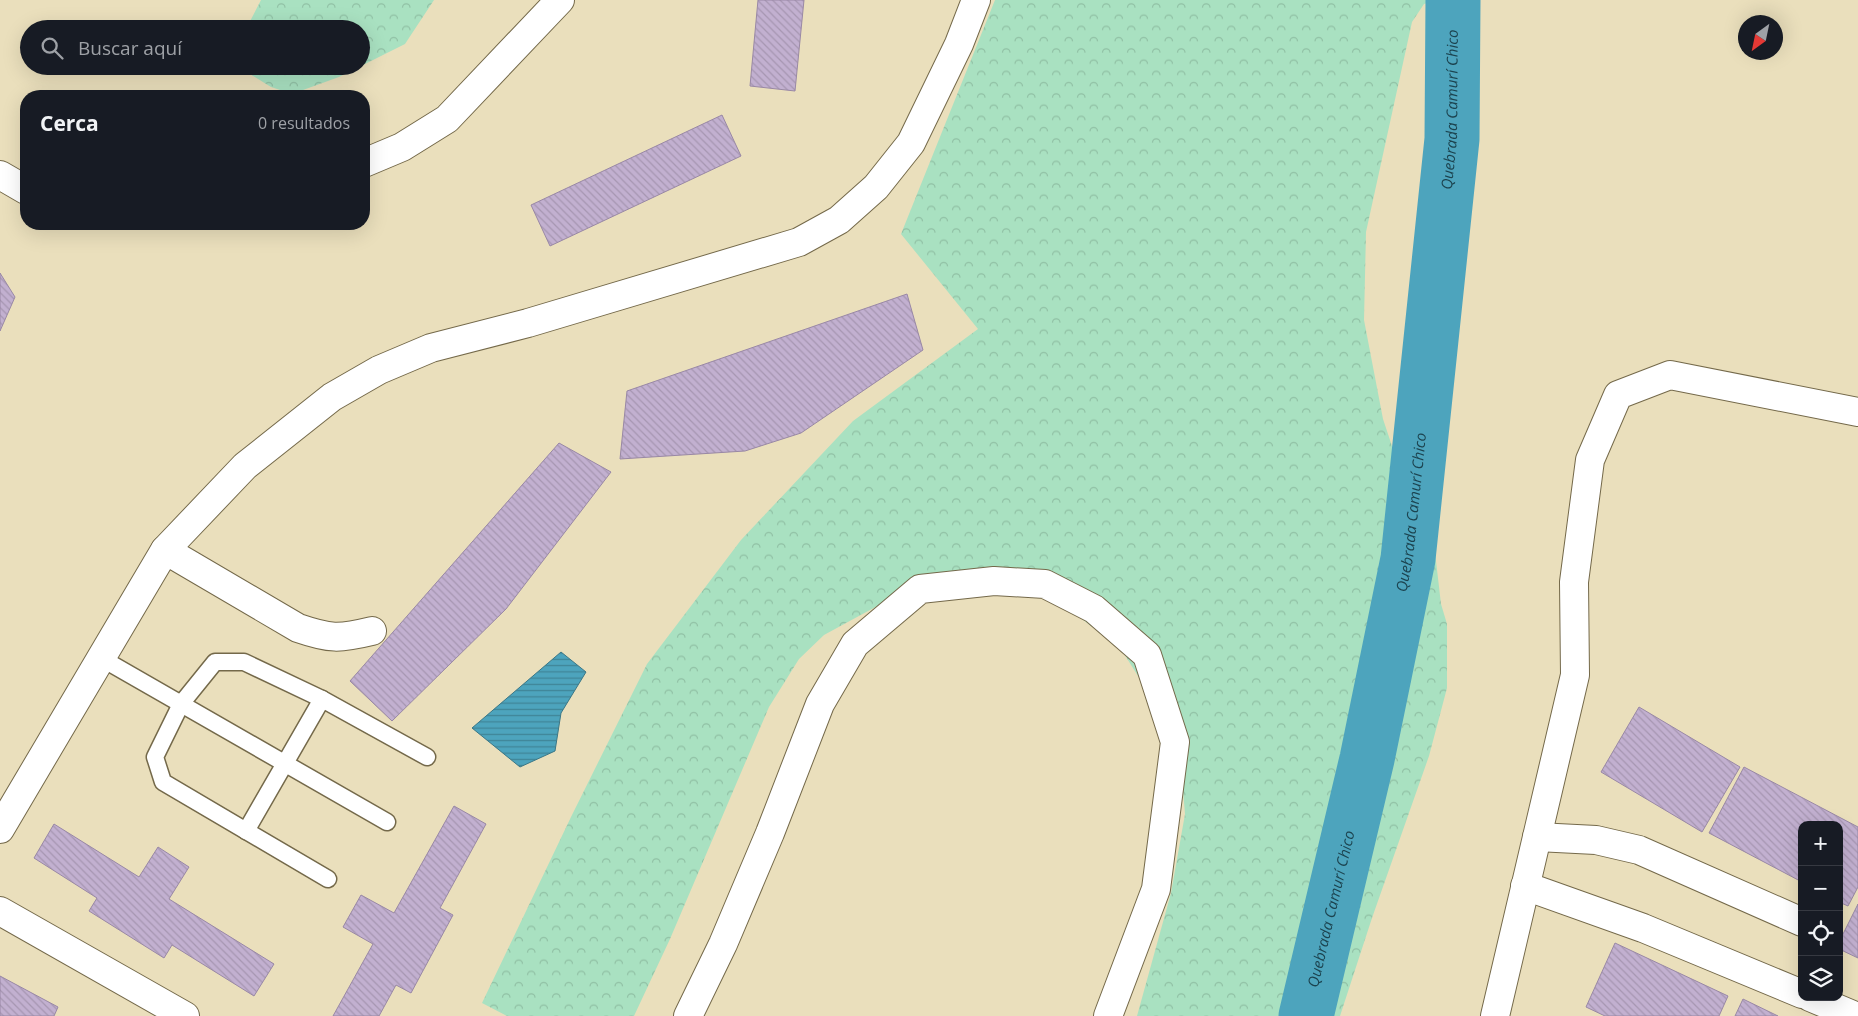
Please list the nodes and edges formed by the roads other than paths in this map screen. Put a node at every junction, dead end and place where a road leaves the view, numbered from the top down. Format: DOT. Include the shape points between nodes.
graph roads {
  1 [pos="560,0"];
  2 [pos="976,0"];
  3 [pos="370,160"];
  4 [pos="0,175"];
  5 [pos="20,187"];
  6 [pos="1858,412"];
  7 [pos="164,550"];
  8 [pos="372,631"];
  9 [pos="100,658"];
  10 [pos="322,699"];
  11 [pos="182,704"];
  12 [pos="427,757"];
  13 [pos="284,763"];
  14 [pos="387,822"];
  15 [pos="0,829"];
  16 [pos="246,831"];
  17 [pos="1537,837"];
  18 [pos="328,879"];
  19 [pos="1525,886"];
  20 [pos="0,911"];
  21 [pos="1798,920"];
  22 [pos="1798,992"];
  23 [pos="1820,1001"];
  24 [pos="185,1016"];
  25 [pos="688,1016"];
  26 [pos="1108,1016"];
  27 [pos="1495,1016"];
  28 [pos="1856,1016"];
  1 -- 3 [label="street" via="447,119 402,147"];
  2 -- 7 [label="street" via="959,44 911,143 876,187 839,220 798,242 528,323 431,348 379,370 332,397 252,460"];
  4 -- 5 [label="street"];
  6 -- 17 [label="street" via="1670,375 1618,396 1590,460 1574,582 1575,675"];
  7 -- 8 [label="street" via="298,628 320,636 344,638"];
  7 -- 9 [label="street"];
  9 -- 11 [label="lane"];
  9 -- 15 [label="street"];
  10 -- 11 [label="lane" via="244,662 214,662"];
  10 -- 12 [label="lane"];
  10 -- 13 [label="lane"];
  11 -- 13 [label="lane"];
  11 -- 16 [label="lane" via="155,757 162,782"];
  13 -- 14 [label="lane"];
  13 -- 16 [label="lane"];
  16 -- 18 [label="lane"];
  17 -- 19 [label="street"];
  17 -- 21 [label="street" via="1596,840 1639,850"];
  19 -- 22 [label="street" via="1643,928"];
  19 -- 27 [label="street"];
  20 -- 24 [label="street"];
  23 -- 28 [label="street"];
  25 -- 26 [label="street" via="727,936 820,704 855,644 920,589 994,581 1045,584 1094,609 1146,655 1176,742 1156,889"];
}
